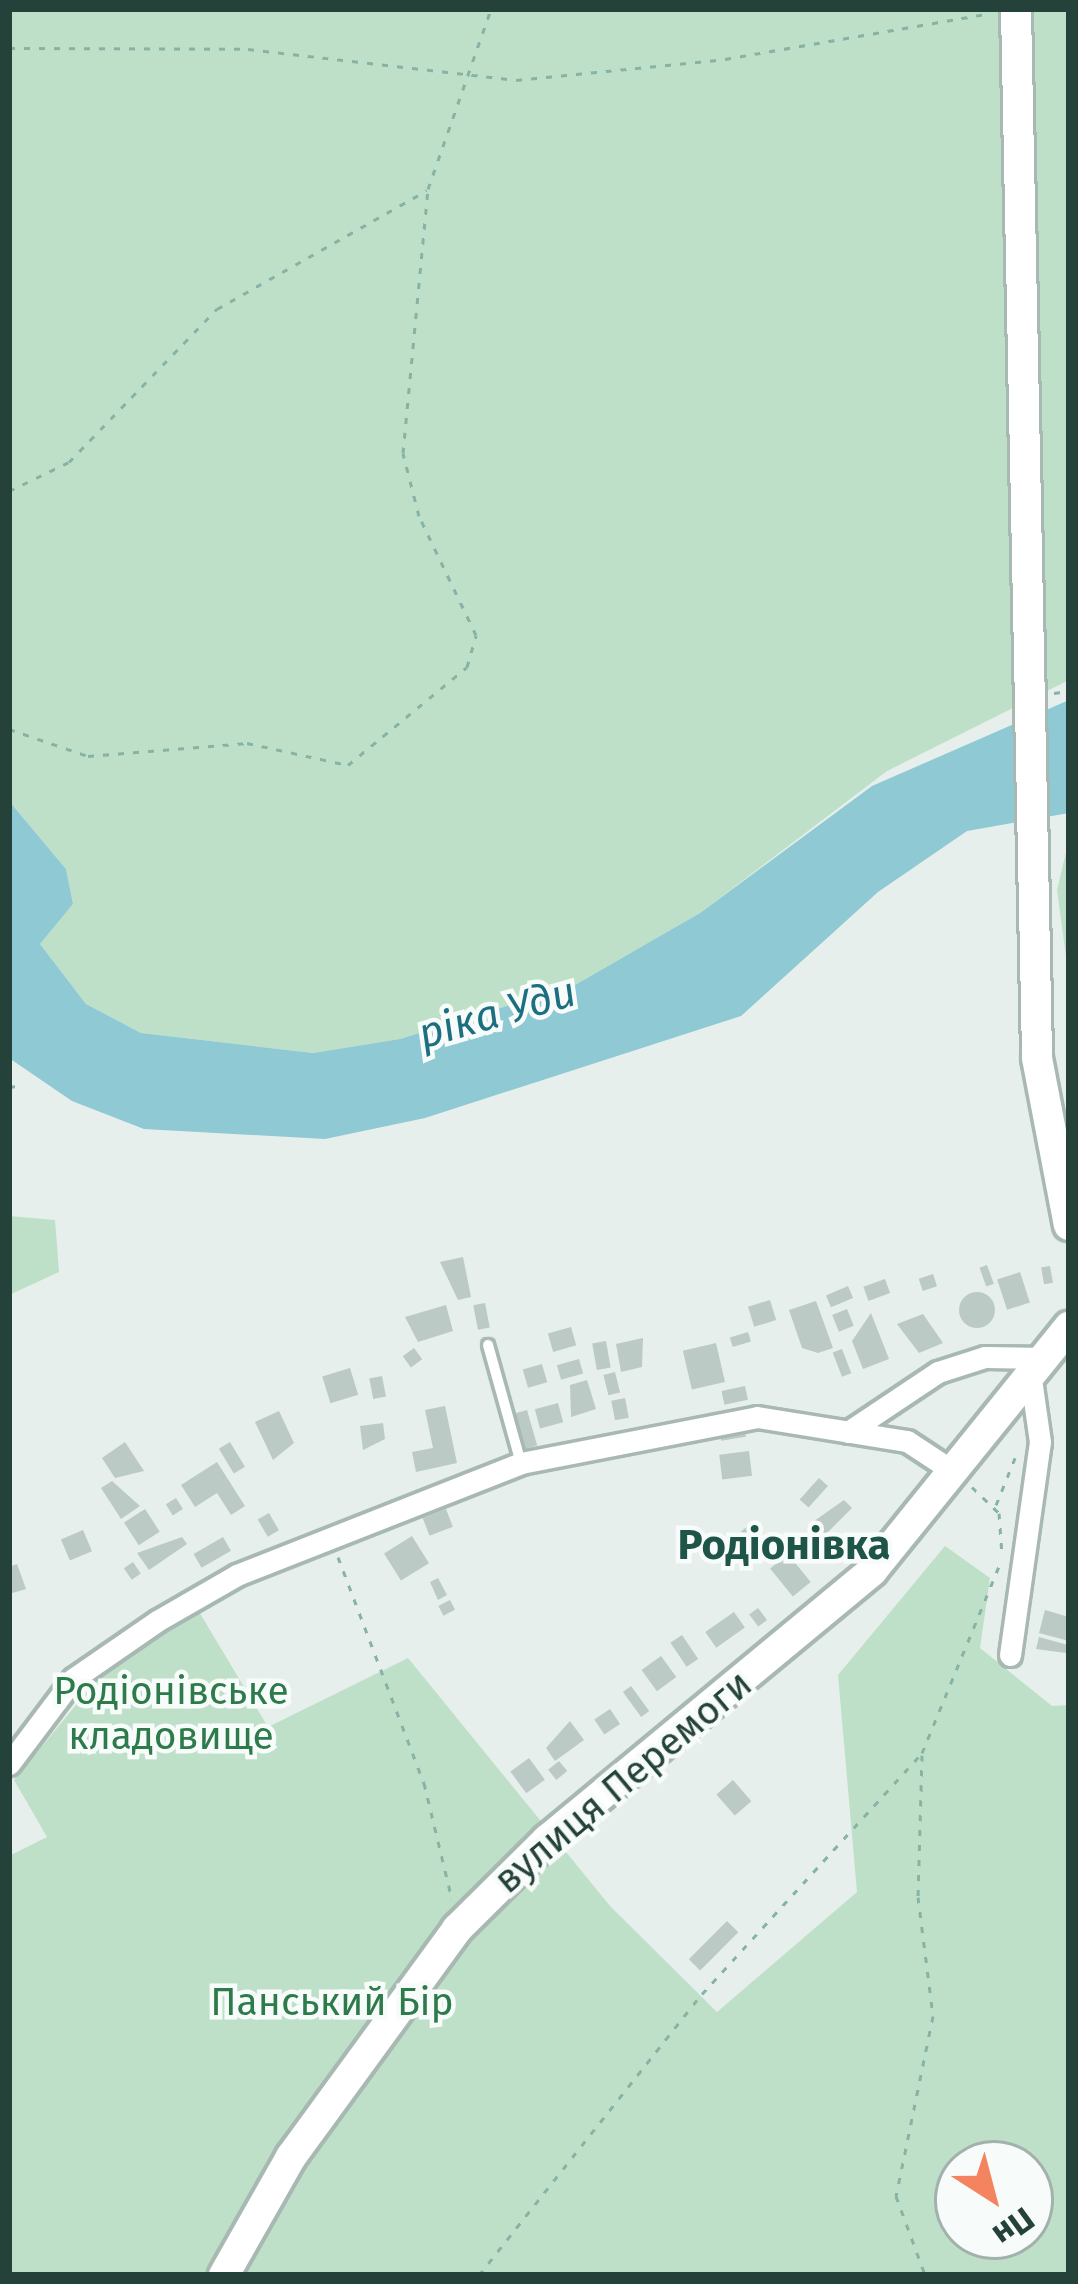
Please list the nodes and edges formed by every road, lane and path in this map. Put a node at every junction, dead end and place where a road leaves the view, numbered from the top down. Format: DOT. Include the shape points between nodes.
graph roads {
  1 [pos="491,9"];
  2 [pos="1016,10"];
  3 [pos="9,48"];
  4 [pos="472,77"];
  5 [pos="428,189"];
  6 [pos="9,491"];
  7 [pos="9,729"];
  8 [pos="17,1086"];
  9 [pos="9,1087"];
  10 [pos="1069,1225"];
  11 [pos="1069,1328"];
  12 [pos="488,1346"];
  13 [pos="1038,1368"];
  14 [pos="1036,1415"];
  15 [pos="848,1432"];
  16 [pos="520,1463"];
  17 [pos="954,1472"];
  18 [pos="995,1507"];
  19 [pos="330,1539"];
  20 [pos="1010,1655"];
  21 [pos="922,1753"];
  22 [pos="9,1764"];
  23 [pos="457,1929"];
  24 [pos="224,2275"];
  25 [pos="479,2275"];
  26 [pos="925,2275"];
  1 -- 4 [label="path"];
  2 -- 4 [label="path" via="725,59"];
  2 -- 10 [label="street" via="1037,1058"];
  3 -- 4 [label="path" via="248,49"];
  4 -- 5 [label="path"];
  5 -- 6 [label="path" via="217,309 69,462"];
  5 -- 7 [label="path" via="403,453 419,516 476,635 467,667 348,765 247,743 88,756"];
  8 -- 9 [label="path"];
  11 -- 13 [label="street, вулиця Перемоги"];
  12 -- 16 [label="lane"];
  13 -- 14 [label="street"];
  13 -- 15 [label="street" via="986,1357 938,1372"];
  13 -- 17 [label="street, вулиця Перемоги"];
  14 -- 18 [label="path"];
  14 -- 20 [label="street"];
  15 -- 16 [label="street" via="728,1418"];
  15 -- 17 [label="street" via="907,1442"];
  16 -- 19 [label="street"];
  17 -- 18 [label="path"];
  17 -- 23 [label="street, вулиця Перемоги" via="856,1586 547,1840"];
  18 -- 21 [label="path" via="1003,1560"];
  19 -- 22 [label="street" via="237,1575 96,1661 56,1696"];
  19 -- 23 [label="path" via="424,1783"];
  21 -- 25 [label="path" via="702,1994"];
  21 -- 26 [label="path" via="916,1849 933,2016 896,2196"];
  23 -- 24 [label="street, вулиця Перемоги" via="315,2122"];
}
